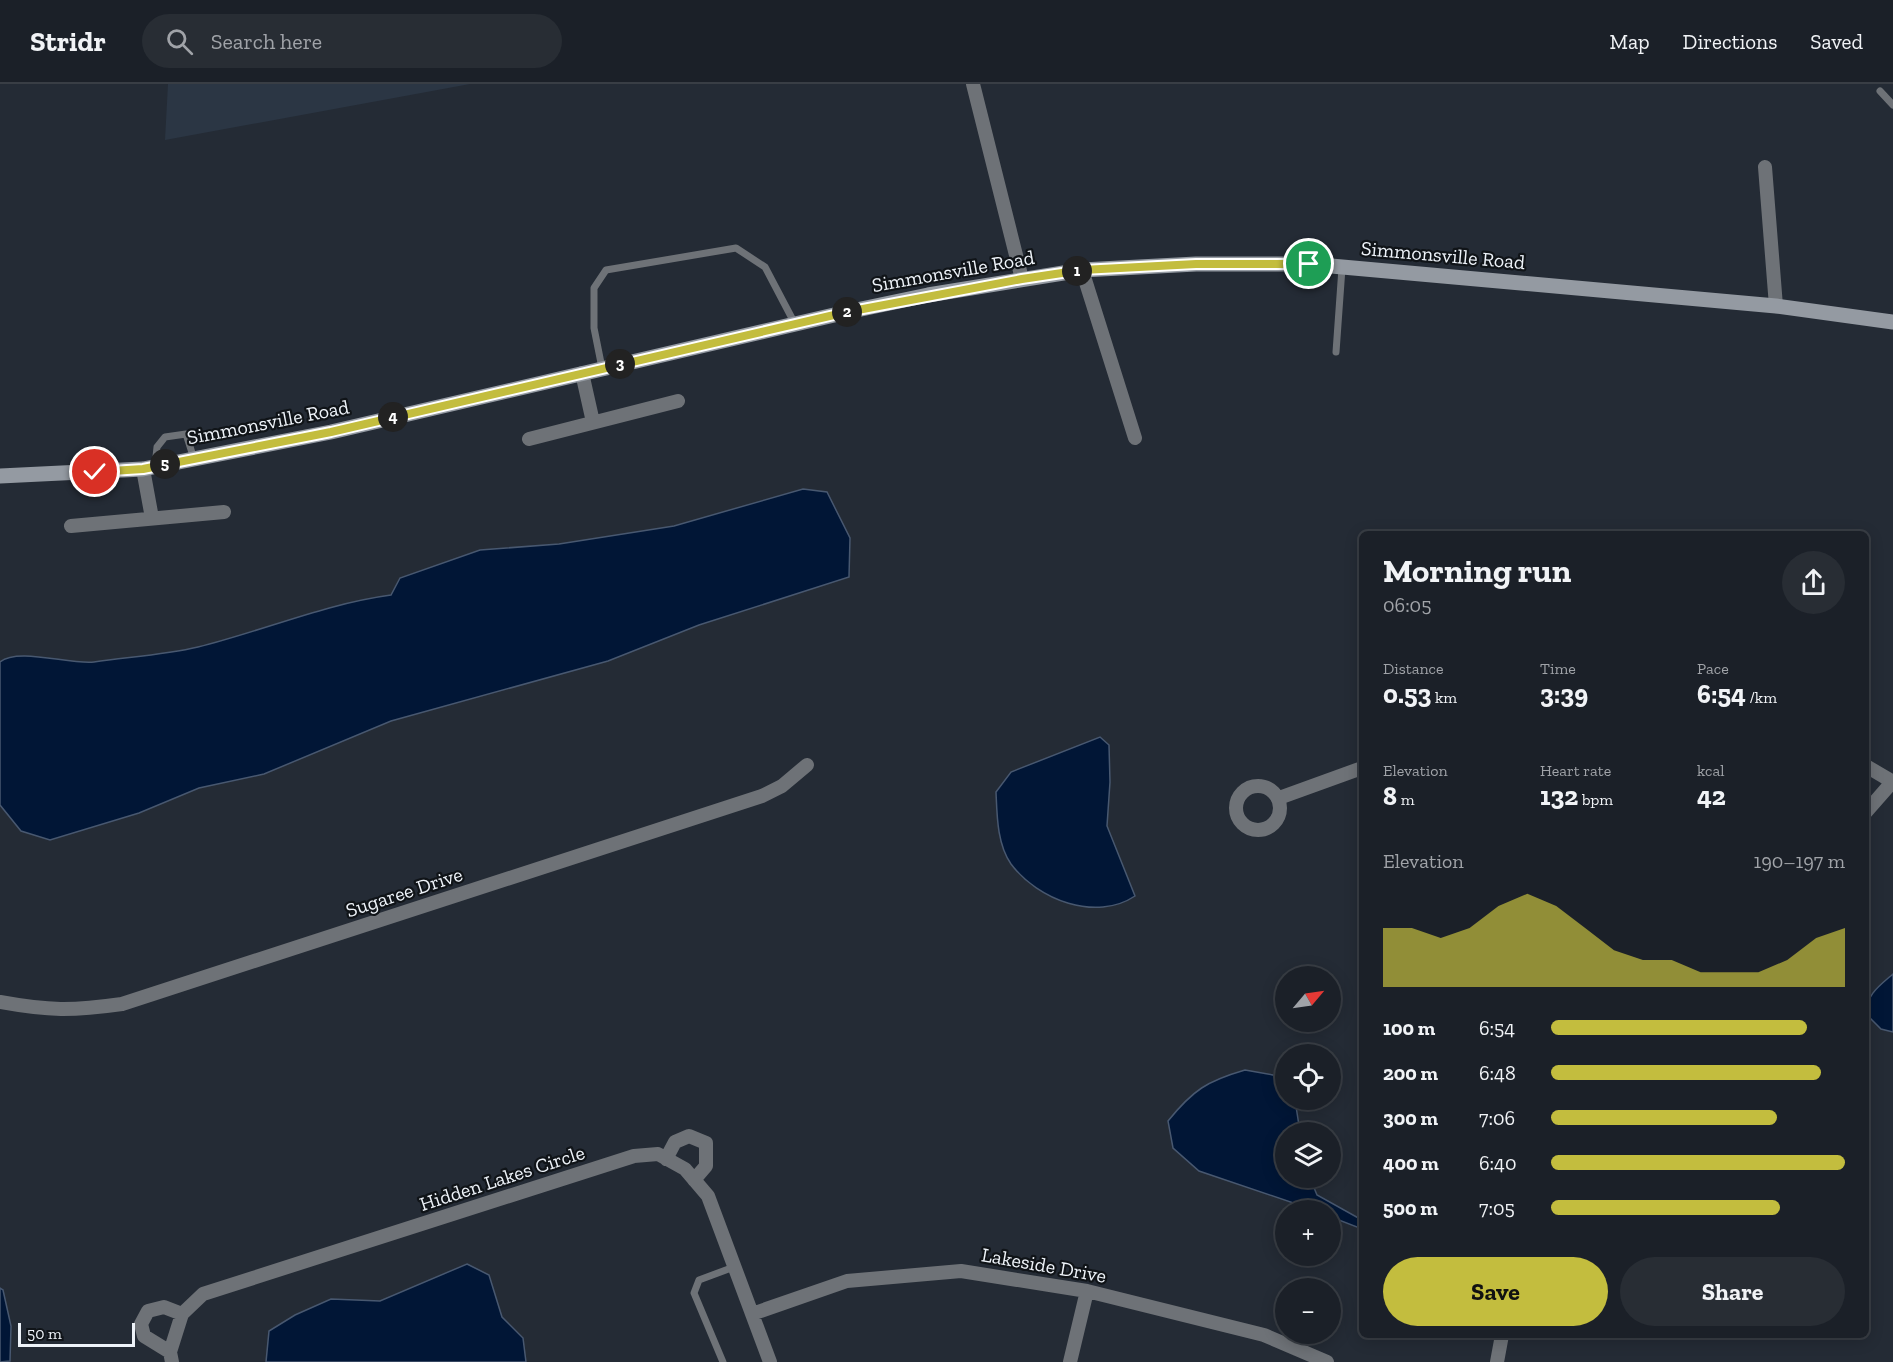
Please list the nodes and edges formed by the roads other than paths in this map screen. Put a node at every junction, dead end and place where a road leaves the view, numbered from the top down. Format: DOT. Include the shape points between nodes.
graph roads {
  1 [pos="973,84"];
  2 [pos="1880,91"];
  3 [pos="1893,105"];
  4 [pos="1765,167"];
  5 [pos="1342,267"];
  6 [pos="1082,270"];
  7 [pos="1022,279"];
  8 [pos="1776,306"];
  9 [pos="1893,322"];
  10 [pos="795,324"];
  11 [pos="1336,352"];
  12 [pos="602,368"];
  13 [pos="582,373"];
  14 [pos="678,401"];
  15 [pos="593,422"];
  16 [pos="1135,438"];
  17 [pos="529,439"];
  18 [pos="194,459"];
  19 [pos="149,467"];
  20 [pos="0,476"];
  21 [pos="224,512"];
  22 [pos="152,518"];
  23 [pos="71,526"];
  24 [pos="807,765"];
  25 [pos="1869,768"];
  26 [pos="1359,769"];
  27 [pos="1893,781"];
  28 [pos="1279,798"];
  29 [pos="1869,809"];
  30 [pos="0,1002"];
  31 [pos="666,1159"];
  32 [pos="694,1180"];
  33 [pos="734,1267"];
  34 [pos="1087,1291"];
  35 [pos="182,1314"];
  36 [pos="752,1314"];
  37 [pos="1501,1338"];
  38 [pos="171,1357"];
  39 [pos="723,1362"];
  40 [pos="768,1362"];
  41 [pos="1070,1362"];
  42 [pos="1327,1362"];
  43 [pos="1497,1362"];
  1 -- 7 [label="street"];
  2 -- 3 [label="lane"];
  4 -- 8 [label="street"];
  5 -- 6 [label="street, Simmonsville Road" via="1196,264"];
  5 -- 8 [label="street, Simmonsville Road"];
  5 -- 11 [label="lane"];
  6 -- 7 [label="street, Simmonsville Road"];
  6 -- 16 [label="street"];
  7 -- 10 [label="street, Simmonsville Road"];
  8 -- 9 [label="street, Simmonsville Road"];
  10 -- 12 [label="street, Simmonsville Road"];
  10 -- 12 [label="lane" via="765,267 736,248 606,270 594,288 594,328"];
  12 -- 13 [label="street, Simmonsville Road"];
  13 -- 15 [label="street"];
  13 -- 18 [label="street, Simmonsville Road" via="331,432"];
  14 -- 15 [label="street"];
  15 -- 17 [label="street"];
  18 -- 19 [label="street, Simmonsville Road"];
  18 -- 19 [label="lane" via="186,434 165,437"];
  19 -- 20 [label="street, Simmonsville Road"];
  19 -- 22 [label="street"];
  21 -- 22 [label="street"];
  22 -- 23 [label="street"];
  24 -- 30 [label="street, Sugaree Drive" via="782,786 762,796 122,1004 44,1010"];
  25 -- 27 [label="street"];
  26 -- 28 [label="street"];
  27 -- 29 [label="street"];
  31 -- 32 [label="street, Hidden Lakes Circle" via="685,1169"];
  31 -- 32 [label="street" via="675,1142 689,1136 706,1143 706,1166"];
  31 -- 35 [label="street, Hidden Lakes Circle" via="657,1154 634,1156 203,1294"];
  32 -- 33 [label="street, Hidden Lakes Circle" via="708,1196"];
  33 -- 36 [label="street, Hidden Lakes Circle"];
  33 -- 39 [label="lane" via="699,1280 694,1293"];
  34 -- 36 [label="street, Lakeside Drive" via="961,1271 847,1281"];
  34 -- 41 [label="street"];
  34 -- 42 [label="street, Lakeside Drive" via="1264,1335"];
  35 -- 38 [label="street, Hidden Lakes Circle"];
  35 -- 38 [label="street" via="164,1307 148,1311 141,1324 144,1336"];
  36 -- 40 [label="street, Hidden Lakes Circle"];
  37 -- 43 [label="street"];
}
